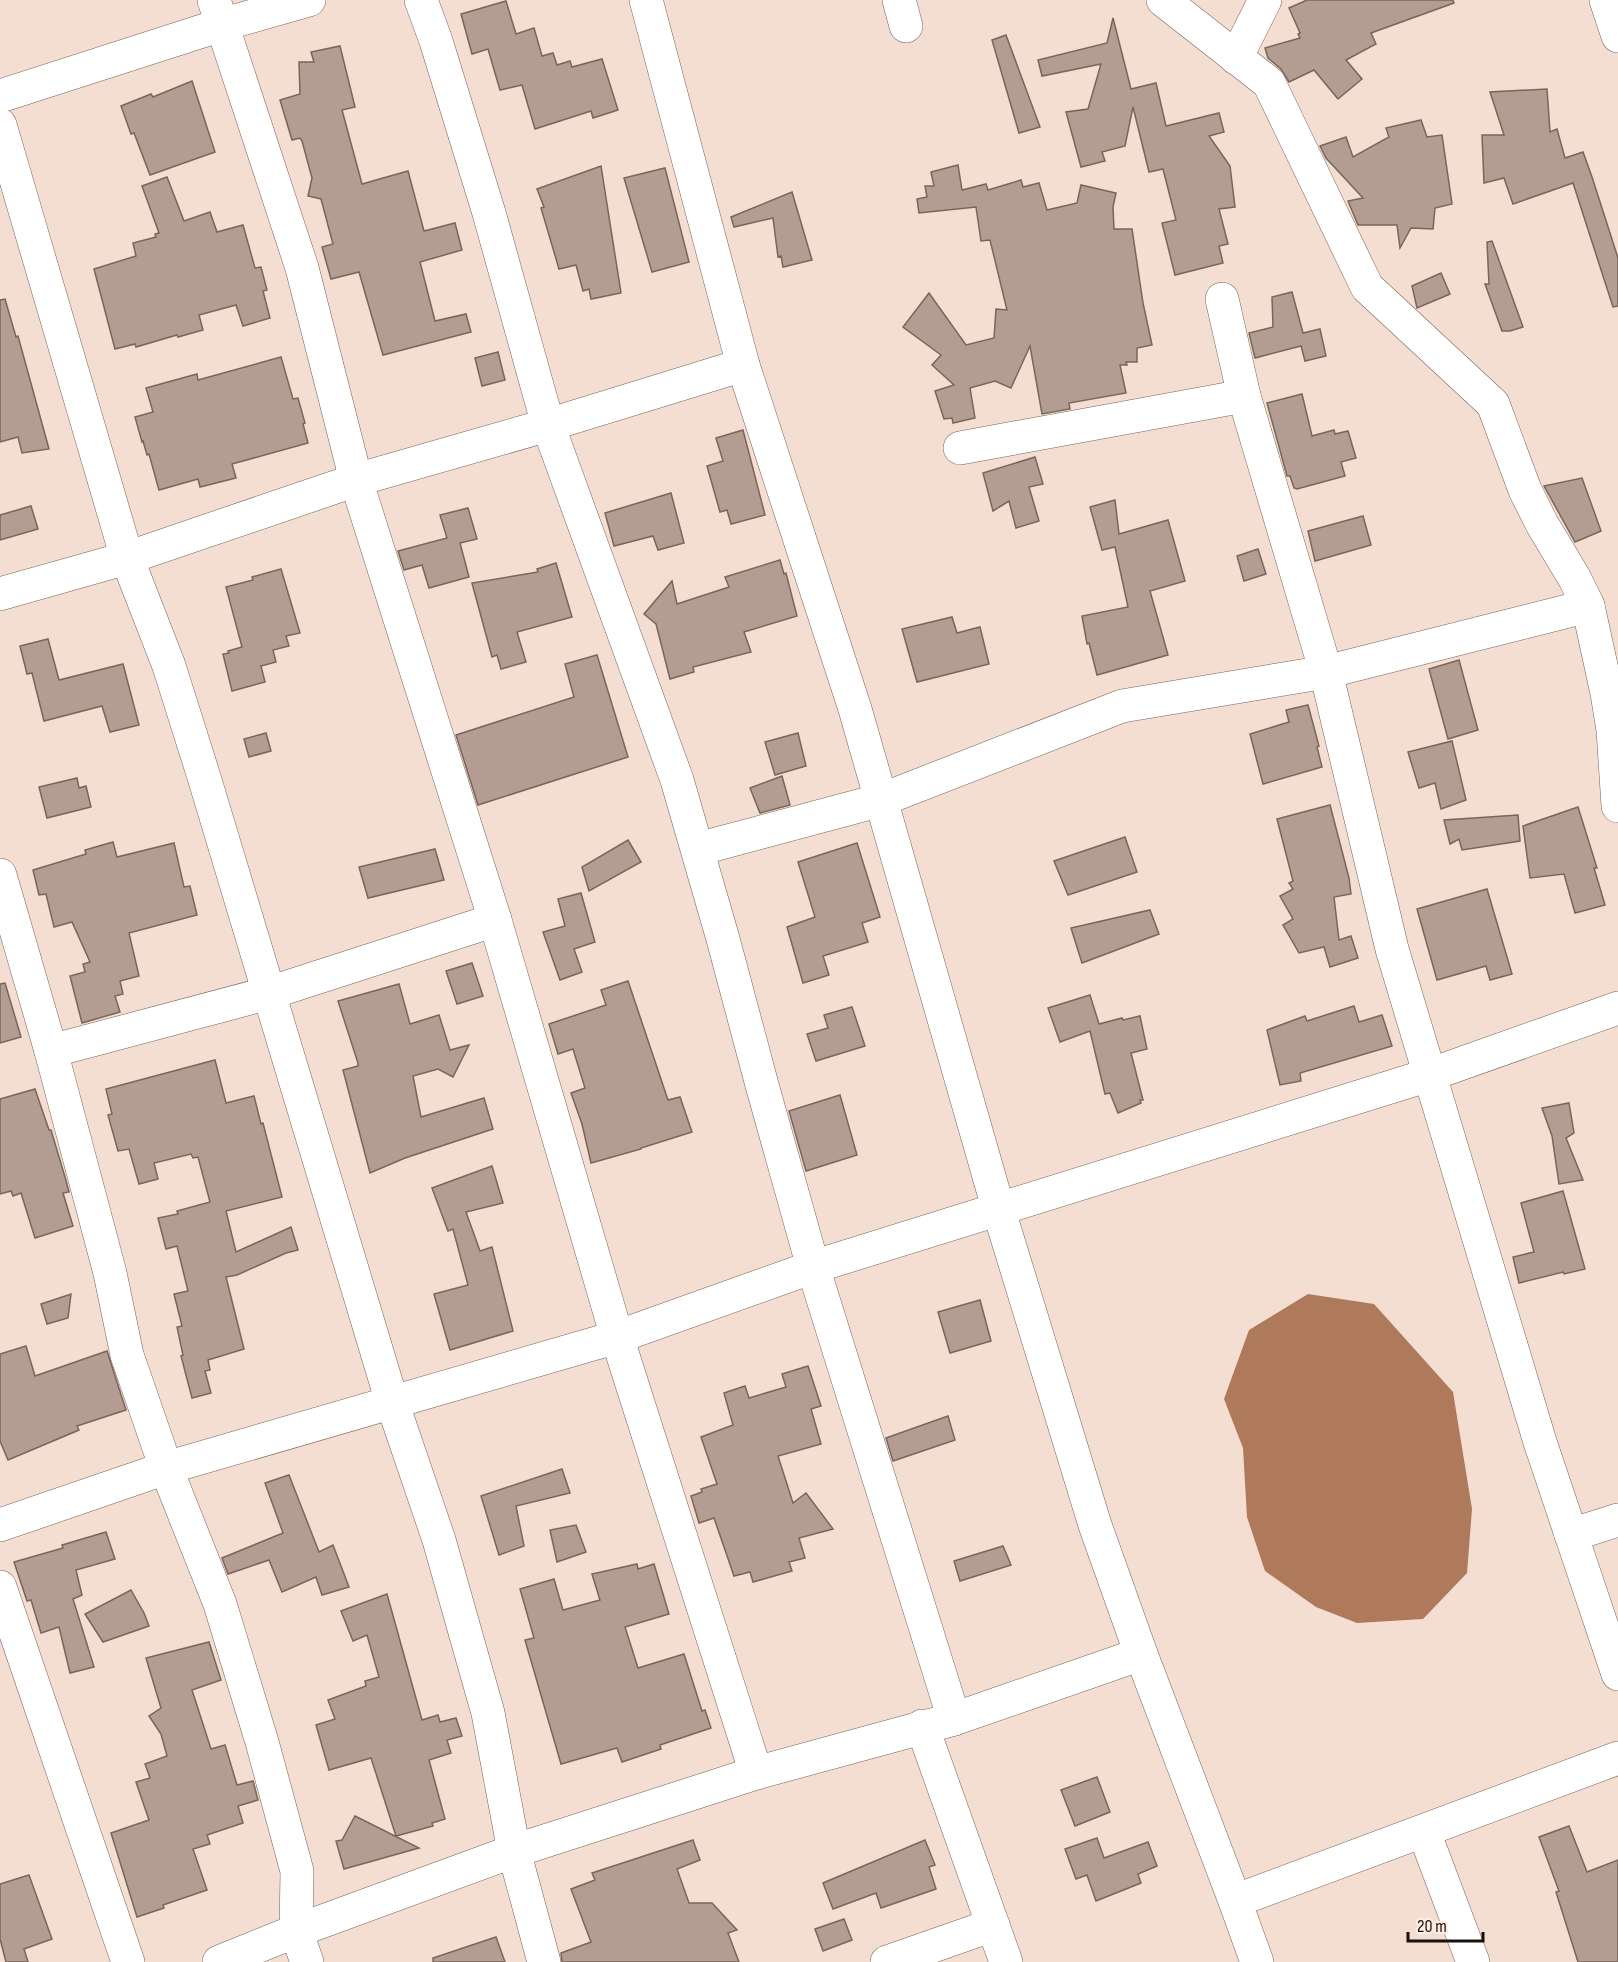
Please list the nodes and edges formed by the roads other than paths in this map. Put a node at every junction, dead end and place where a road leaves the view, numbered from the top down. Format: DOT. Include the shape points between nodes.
graph roads {
  1 [pos="309,0"];
  2 [pos="421,0"];
  3 [pos="646,0"];
  4 [pos="1163,0"];
  5 [pos="1265,0"];
  6 [pos="1606,0"];
  7 [pos="217,12"];
  8 [pos="1618,36"];
  9 [pos="1236,58"];
  10 [pos="0,96"];
  11 [pos="0,125"];
  12 [pos="1222,299"];
  13 [pos="743,364"];
  14 [pos="1244,396"];
  15 [pos="548,425"];
  16 [pos="960,448"];
  17 [pos="356,480"];
  18 [pos="127,558"];
  19 [pos="0,594"];
  20 [pos="1588,606"];
  21 [pos="1608,650"];
  22 [pos="1326,672"];
  23 [pos="881,800"];
  24 [pos="1618,806"];
  25 [pos="698,849"];
  26 [pos="0,875"];
  27 [pos="495,920"];
  28 [pos="269,993"];
  29 [pos="1618,1008"];
  30 [pos="51,1051"];
  31 [pos="1429,1075"];
  32 [pos="999,1210"];
  33 [pos="813,1267"];
  34 [pos="617,1337"];
  35 [pos="392,1401"];
  36 [pos="166,1468"];
  37 [pos="1618,1520"];
  38 [pos="0,1525"];
  39 [pos="1572,1535"];
  40 [pos="0,1587"];
  41 [pos="1141,1654"];
  42 [pos="1618,1674"];
  43 [pos="954,1719"];
  44 [pos="922,1726"];
  45 [pos="1618,1758"];
  46 [pos="756,1773"];
  47 [pos="1424,1832"];
  48 [pos="514,1851"];
  49 [pos="1235,1901"];
  50 [pos="993,1925"];
  51 [pos="296,1931"];
  52 [pos="128,1962"];
  53 [pos="219,1962"];
  54 [pos="307,1962"];
  55 [pos="544,1962"];
  56 [pos="887,1962"];
  57 [pos="1006,1962"];
  58 [pos="1257,1962"];
  59 [pos="1473,1962"];
  1 -- 7 [label="street"];
  2 -- 15 [label="street" via="489,213"];
  3 -- 13 [label="street"];
  4 -- 9 [label="street"];
  5 -- 9 [label="street"];
  6 -- 8 [label="street"];
  7 -- 10 [label="street"];
  7 -- 17 [label="street" via="302,268"];
  9 -- 20 [label="street" via="1269,83 1367,287 1493,404 1525,490"];
  11 -- 18 [label="street"];
  12 -- 14 [label="street"];
  13 -- 15 [label="street"];
  13 -- 23 [label="street"];
  14 -- 16 [label="street"];
  14 -- 22 [label="street"];
  15 -- 17 [label="street"];
  15 -- 25 [label="street" via="677,780"];
  17 -- 18 [label="street"];
  17 -- 27 [label="street"];
  18 -- 19 [label="street"];
  18 -- 28 [label="street" via="169,666"];
  20 -- 21 [label="street"];
  20 -- 22 [label="street"];
  21 -- 24 [label="street"];
  22 -- 23 [label="street" via="1122,706"];
  22 -- 31 [label="street" via="1392,949"];
  23 -- 25 [label="street"];
  23 -- 32 [label="street"];
  25 -- 33 [label="street"];
  26 -- 30 [label="street"];
  27 -- 28 [label="street"];
  27 -- 34 [label="street"];
  28 -- 30 [label="street"];
  28 -- 35 [label="street"];
  29 -- 31 [label="street"];
  30 -- 36 [label="street" via="128,1355"];
  31 -- 32 [label="street"];
  31 -- 39 [label="street" via="1536,1431"];
  32 -- 33 [label="street"];
  32 -- 41 [label="street" via="1095,1525"];
  33 -- 34 [label="street"];
  33 -- 43 [label="street"];
  34 -- 35 [label="street"];
  34 -- 46 [label="street"];
  35 -- 36 [label="street"];
  35 -- 48 [label="street" via="439,1540 488,1713"];
  36 -- 38 [label="street"];
  36 -- 51 [label="street" via="220,1604 262,1742 297,1870"];
  37 -- 39 [label="street"];
  39 -- 42 [label="street"];
  40 -- 52 [label="street"];
  41 -- 43 [label="street"];
  41 -- 49 [label="street"];
  43 -- 44 [label="street"];
  44 -- 46 [label="street"];
  44 -- 50 [label="street"];
  45 -- 47 [label="street"];
  46 -- 48 [label="street"];
  47 -- 49 [label="street"];
  47 -- 59 [label="street"];
  48 -- 51 [label="street"];
  48 -- 55 [label="street"];
  49 -- 58 [label="street"];
  50 -- 56 [label="street"];
  50 -- 57 [label="street"];
  51 -- 53 [label="street"];
  51 -- 54 [label="street"];
}
